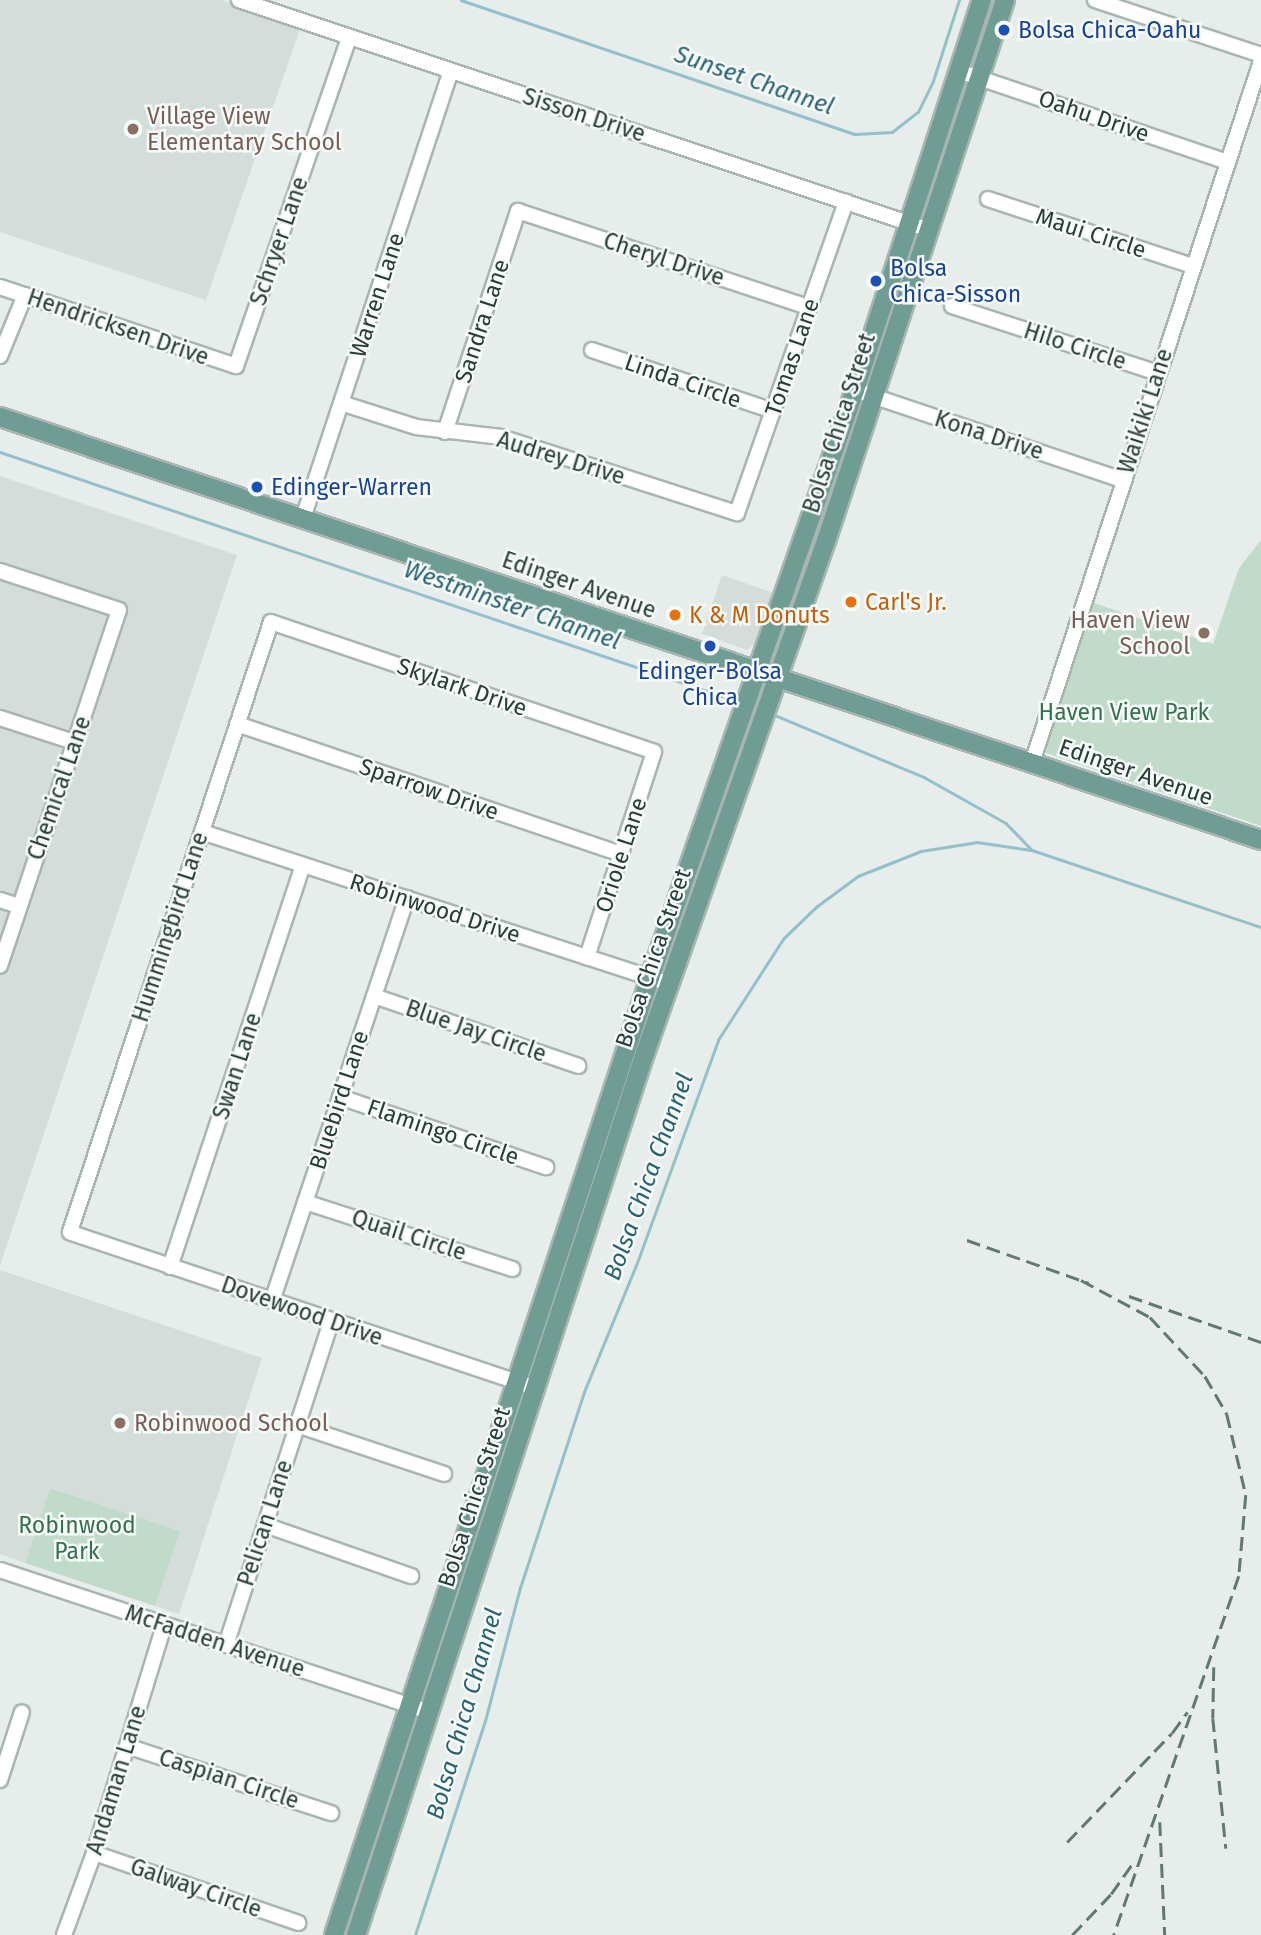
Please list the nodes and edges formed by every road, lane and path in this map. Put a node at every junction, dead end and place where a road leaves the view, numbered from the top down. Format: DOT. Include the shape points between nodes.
graph roads {
  1 [pos="239,0"];
  2 [pos="982,0"];
  3 [pos="1005,0"];
  4 [pos="1095,0"];
  5 [pos="349,37"];
  6 [pos="1261,55"];
  7 [pos="1261,61"];
  8 [pos="452,71"];
  9 [pos="959,71"];
  10 [pos="981,78"];
  11 [pos="1228,162"];
  12 [pos="988,200"];
  13 [pos="846,202"];
  14 [pos="518,211"];
  15 [pos="909,223"];
  16 [pos="929,230"];
  17 [pos="1193,266"];
  18 [pos="0,287"];
  19 [pos="24,295"];
  20 [pos="952,306"];
  21 [pos="809,307"];
  22 [pos="592,350"];
  23 [pos="0,356"];
  24 [pos="236,366"];
  25 [pos="1158,373"];
  26 [pos="855,390"];
  27 [pos="874,397"];
  28 [pos="341,403"];
  29 [pos="773,411"];
  30 [pos="0,417"];
  31 [pos="445,432"];
  32 [pos="1123,480"];
  33 [pos="737,513"];
  34 [pos="303,518"];
  35 [pos="806,531"];
  36 [pos="827,538"];
  37 [pos="0,571"];
  38 [pos="271,622"];
  39 [pos="758,671"];
  40 [pos="778,678"];
  41 [pos="0,718"];
  42 [pos="237,724"];
  43 [pos="74,742"];
  44 [pos="654,752"];
  45 [pos="1032,763"];
  46 [pos="202,832"];
  47 [pos="1261,840"];
  48 [pos="621,854"];
  49 [pos="303,864"];
  50 [pos="407,898"];
  51 [pos="0,900"];
  52 [pos="19,906"];
  53 [pos="587,957"];
  54 [pos="0,966"];
  55 [pos="650,978"];
  56 [pos="669,984"];
  57 [pos="374,996"];
  58 [pos="578,1066"];
  59 [pos="340,1097"];
  60 [pos="546,1167"];
  61 [pos="305,1202"];
  62 [pos="70,1232"];
  63 [pos="170,1267"];
  64 [pos="512,1269"];
  65 [pos="272,1301"];
  66 [pos="331,1322"];
  67 [pos="516,1383"];
  68 [pos="535,1388"];
  69 [pos="298,1424"];
  70 [pos="444,1474"];
  71 [pos="265,1525"];
  72 [pos="0,1570"];
  73 [pos="411,1576"];
  74 [pos="164,1625"];
  75 [pos="226,1645"];
  76 [pos="410,1706"];
  77 [pos="22,1712"];
  78 [pos="430,1712"];
  79 [pos="127,1746"];
  80 [pos="0,1780"];
  81 [pos="331,1813"];
  82 [pos="94,1853"];
  83 [pos="298,1923"];
  84 [pos="64,1935"];
  85 [pos="334,1935"];
  86 [pos="356,1935"];
  1 -- 5 [label="street, Sisson Drive"];
  2 -- 9 [label="main road, Bolsa Chica Street"];
  3 -- 10 [label="main road, Bolsa Chica Street"];
  4 -- 6 [label="street"];
  5 -- 8 [label="street, Sisson Drive"];
  5 -- 24 [label="street, Schryer Lane"];
  7 -- 11 [label="street, Waikiki Lane"];
  8 -- 13 [label="street, Sisson Drive"];
  8 -- 28 [label="street, Warren Lane"];
  9 -- 10 [label="street, Oahu Drive"];
  9 -- 15 [label="main road, Bolsa Chica Street"];
  10 -- 11 [label="street, Oahu Drive"];
  10 -- 16 [label="main road, Bolsa Chica Street"];
  11 -- 17 [label="street, Waikiki Lane"];
  12 -- 17 [label="street, Maui Circle"];
  13 -- 15 [label="street, Sisson Drive"];
  13 -- 21 [label="street, Tomas Lane"];
  14 -- 21 [label="street, Cheryl Drive"];
  14 -- 31 [label="street, Sandra Lane"];
  15 -- 16 [label="street, Sisson Drive"];
  15 -- 26 [label="main road, Bolsa Chica Street"];
  16 -- 27 [label="main road, Bolsa Chica Street"];
  17 -- 25 [label="street, Waikiki Lane"];
  18 -- 19 [label="street, Hendricksen Drive"];
  19 -- 23 [label="street"];
  19 -- 24 [label="street, Hendricksen Drive"];
  20 -- 25 [label="street, Hilo Circle"];
  21 -- 29 [label="street, Tomas Lane"];
  22 -- 29 [label="street, Linda Circle"];
  25 -- 32 [label="street, Waikiki Lane"];
  26 -- 27 [label="street, Kona Drive"];
  26 -- 35 [label="main road, Bolsa Chica Street"];
  27 -- 32 [label="street, Kona Drive"];
  27 -- 36 [label="main road, Bolsa Chica Street"];
  28 -- 31 [label="street, Audrey Drive"];
  28 -- 34 [label="street, Warren Lane"];
  29 -- 33 [label="street, Tomas Lane"];
  30 -- 34 [label="main road, Edinger Avenue"];
  31 -- 33 [label="street, Audrey Drive" via="501,437"];
  32 -- 45 [label="street, Waikiki Lane"];
  34 -- 39 [label="main road, Edinger Avenue"];
  35 -- 36 [label="main road"];
  35 -- 39 [label="main road, Bolsa Chica Street"];
  36 -- 40 [label="main road, Bolsa Chica Street"];
  37 -- 43 [label="street, Chemical Lane" via="119,610"];
  38 -- 42 [label="street, Hummingbird Lane"];
  38 -- 44 [label="street, Skylark Drive"];
  39 -- 40 [label="main road, Edinger Avenue"];
  39 -- 55 [label="main road, Bolsa Chica Street"];
  40 -- 45 [label="main road, Edinger Avenue"];
  40 -- 56 [label="main road, Bolsa Chica Street"];
  41 -- 43 [label="street"];
  42 -- 46 [label="street, Hummingbird Lane"];
  42 -- 48 [label="street, Sparrow Drive"];
  43 -- 52 [label="street, Chemical Lane"];
  44 -- 48 [label="street, Oriole Lane"];
  45 -- 47 [label="main road, Edinger Avenue"];
  46 -- 49 [label="street, Robinwood Drive"];
  46 -- 62 [label="street, Hummingbird Lane"];
  48 -- 53 [label="street, Oriole Lane"];
  49 -- 50 [label="street, Robinwood Drive"];
  49 -- 63 [label="street, Swan Lane"];
  50 -- 53 [label="street, Robinwood Drive"];
  50 -- 57 [label="street, Bluebird Lane"];
  51 -- 52 [label="street"];
  52 -- 54 [label="street, Chemical Lane"];
  53 -- 55 [label="street, Robinwood Drive"];
  55 -- 56 [label="street, Robinwood Drive"];
  55 -- 67 [label="main road, Bolsa Chica Street"];
  56 -- 68 [label="main road, Bolsa Chica Street"];
  57 -- 58 [label="street, Blue Jay Circle"];
  57 -- 59 [label="street, Bluebird Lane"];
  59 -- 60 [label="street, Flamingo Circle"];
  59 -- 61 [label="street, Bluebird Lane"];
  61 -- 64 [label="street, Quail Circle"];
  61 -- 65 [label="street, Bluebird Lane"];
  62 -- 63 [label="street, Dovewood Drive"];
  63 -- 65 [label="street, Dovewood Drive"];
  65 -- 66 [label="street, Dovewood Drive"];
  66 -- 67 [label="street, Dovewood Drive"];
  66 -- 69 [label="street, Pelican Lane"];
  67 -- 68 [label="street, Dovewood Drive"];
  67 -- 76 [label="main road, Bolsa Chica Street"];
  68 -- 78 [label="main road, Bolsa Chica Street"];
  69 -- 70 [label="street"];
  69 -- 71 [label="street, Pelican Lane"];
  71 -- 73 [label="street"];
  71 -- 75 [label="street, Pelican Lane"];
  72 -- 74 [label="street, McFadden Avenue"];
  74 -- 75 [label="street, McFadden Avenue"];
  74 -- 79 [label="street, Andaman Lane"];
  75 -- 76 [label="street, McFadden Avenue"];
  76 -- 78 [label="street, McFadden Avenue"];
  76 -- 85 [label="main road, Bolsa Chica Street"];
  77 -- 80 [label="street"];
  78 -- 86 [label="main road, Bolsa Chica Street"];
  79 -- 81 [label="street, Caspian Circle"];
  79 -- 82 [label="street, Andaman Lane"];
  82 -- 83 [label="street, Galway Circle"];
  82 -- 84 [label="street, Andaman Lane"];
}
